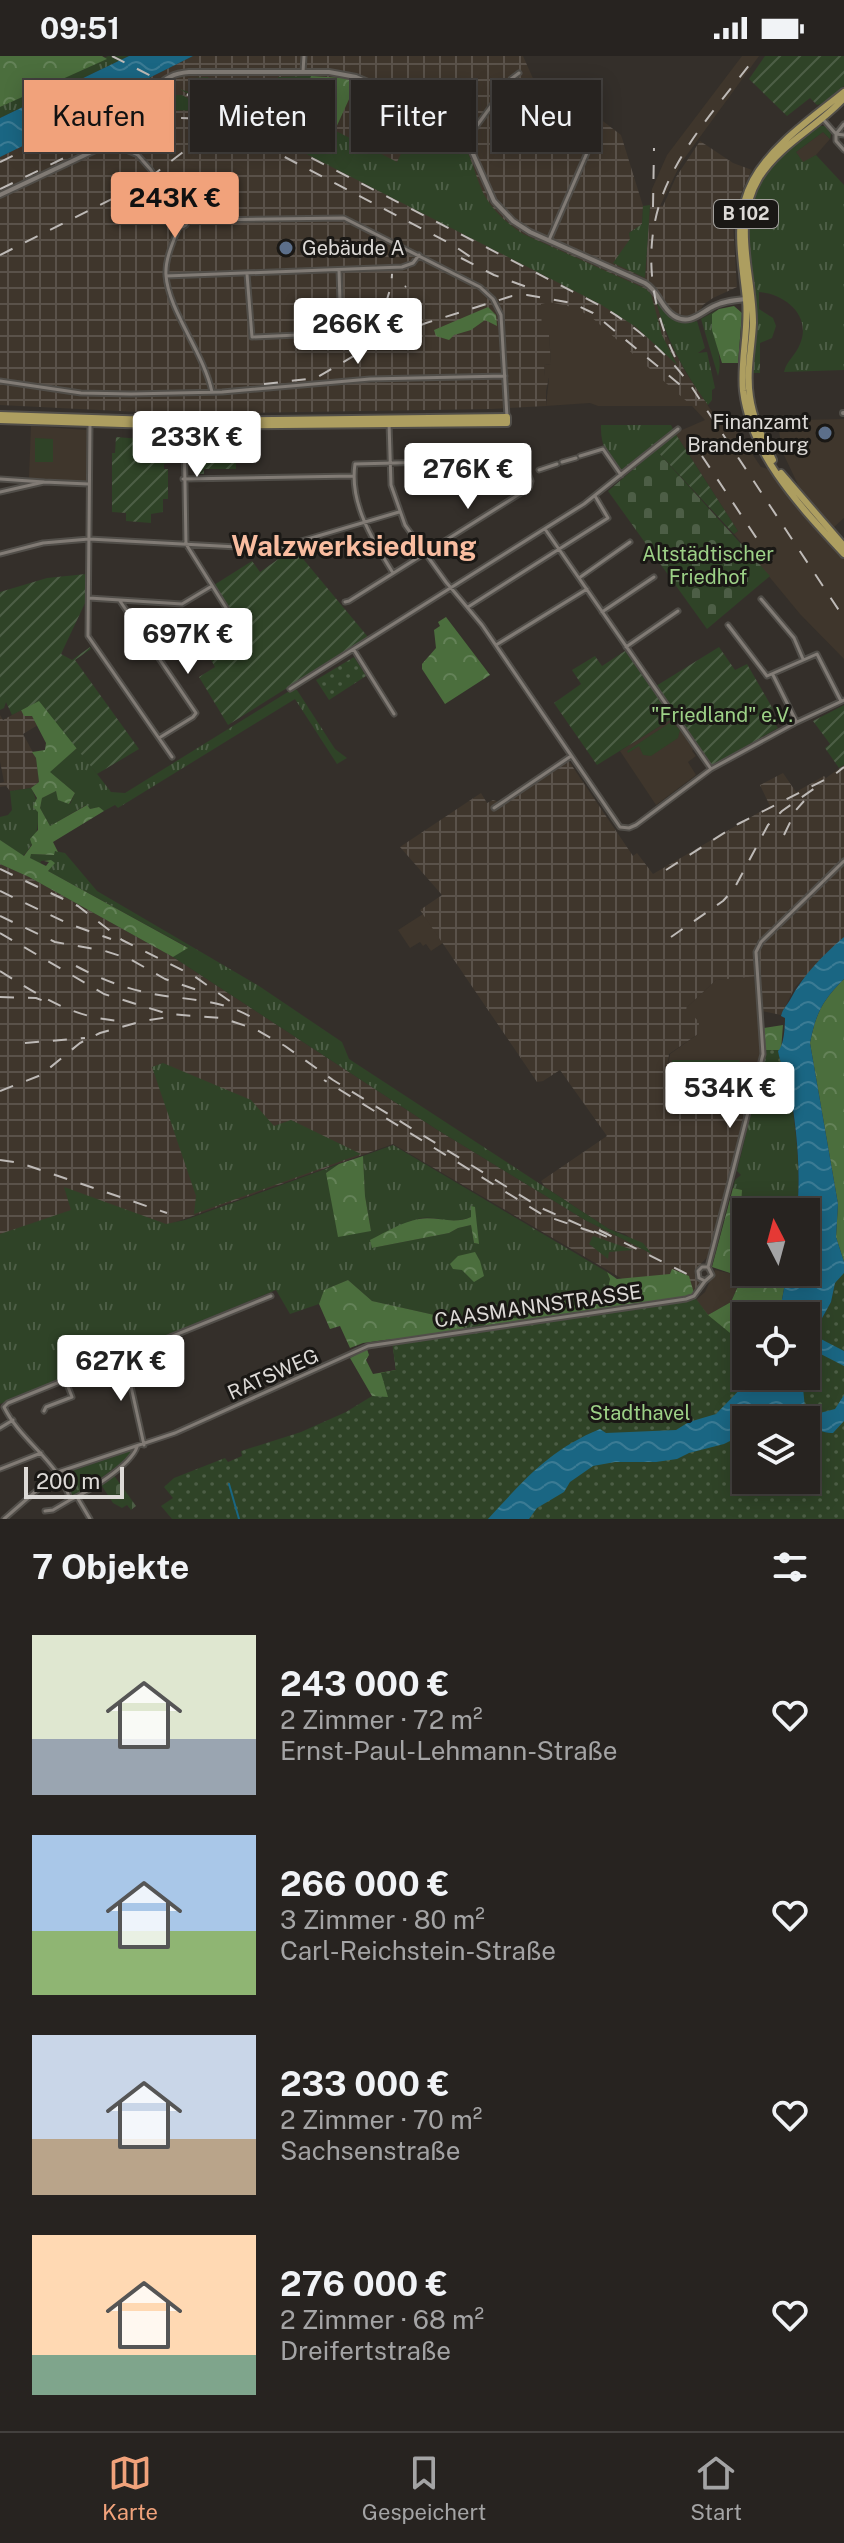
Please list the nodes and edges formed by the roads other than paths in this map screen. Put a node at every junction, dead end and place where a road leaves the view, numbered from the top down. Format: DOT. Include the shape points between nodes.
graph roads {
  1 [pos="304,56"];
  2 [pos="303,72"];
  3 [pos="519,73"];
  4 [pos="364,80"];
  5 [pos="844,92"];
  6 [pos="844,98"];
  7 [pos="821,115"];
  8 [pos="844,124"];
  9 [pos="476,127"];
  10 [pos="836,134"];
  11 [pos="844,135"];
  12 [pos="844,150"];
  13 [pos="471,152"];
  14 [pos="587,152"];
  15 [pos="137,154"];
  16 [pos="0,195"];
  17 [pos="177,213"];
  18 [pos="188,220"];
  19 [pos="179,227"];
  20 [pos="549,240"];
  21 [pos="419,255"];
  22 [pos="339,270"];
  23 [pos="247,273"];
  24 [pos="166,276"];
  25 [pos="749,299"];
  26 [pos="505,376"];
  27 [pos="0,381"];
  28 [pos="212,392"];
  29 [pos="0,417"];
  30 [pos="507,420"];
  31 [pos="389,421"];
  32 [pos="90,424"];
  33 [pos="184,424"];
  34 [pos="678,429"];
  35 [pos="390,463"];
  36 [pos="534,472"];
  37 [pos="354,476"];
  38 [pos="621,476"];
  39 [pos="0,479"];
  40 [pos="183,479"];
  41 [pos="44,482"];
  42 [pos="90,484"];
  43 [pos="0,492"];
  44 [pos="595,496"];
  45 [pos="399,512"];
  46 [pos="364,522"];
  47 [pos="545,529"];
  48 [pos="831,535"];
  49 [pos="89,539"];
  50 [pos="630,542"];
  51 [pos="188,545"];
  52 [pos="844,546"];
  53 [pos="559,549"];
  54 [pos="424,553"];
  55 [pos="0,554"];
  56 [pos="844,554"];
  57 [pos="393,573"];
  58 [pos="654,577"];
  59 [pos="579,578"];
  60 [pos="212,586"];
  61 [pos="451,588"];
  62 [pos="587,589"];
  63 [pos="88,598"];
  64 [pos="761,599"];
  65 [pos="120,601"];
  66 [pos="345,602"];
  67 [pos="468,607"];
  68 [pos="678,611"];
  69 [pos="602,612"];
  70 [pos="728,625"];
  71 [pos="243,635"];
  72 [pos="496,645"];
  73 [pos="626,647"];
  74 [pos="354,650"];
  75 [pos="803,659"];
  76 [pos="773,675"];
  77 [pos="290,689"];
  78 [pos="842,700"];
  79 [pos="394,714"];
  80 [pos="797,722"];
  81 [pos="159,738"];
  82 [pos="571,756"];
  83 [pos="172,757"];
  84 [pos="711,769"];
  85 [pos="494,808"];
  86 [pos="844,861"];
  87 [pos="708,1267"];
  88 [pos="705,1281"];
  89 [pos="271,1296"];
  90 [pos="368,1346"];
  91 [pos="124,1355"];
  92 [pos="65,1379"];
  93 [pos="44,1411"];
  94 [pos="13,1420"];
  95 [pos="0,1428"];
  96 [pos="144,1445"];
  97 [pos="137,1447"];
  98 [pos="41,1453"];
  99 [pos="0,1469"];
  100 [pos="58,1472"];
  101 [pos="77,1497"];
  102 [pos="70,1500"];
  103 [pos="45,1511"];
  104 [pos="4,1519"];
  105 [pos="90,1519"];
  1 -- 2 [label="street"];
  2 -- 4 [label="street"];
  2 -- 15 [label="street" via="171,75 152,99 147,133"];
  3 -- 9 [label="street"];
  5 -- 7 [label="main road, B 102"];
  6 -- 7 [label="main road, B 102"];
  7 -- 10 [label="street"];
  7 -- 25 [label="main road, B 102" via="773,160 749,199 744,240"];
  8 -- 10 [label="street"];
  10 -- 11 [label="street"];
  10 -- 12 [label="street"];
  13 -- 20 [label="street" via="494,201 522,227"];
  14 -- 20 [label="street"];
  15 -- 16 [label="street" via="102,147"];
  15 -- 17 [label="street"];
  17 -- 18 [label="street" via="185,213"];
  17 -- 19 [label="street" via="174,221"];
  18 -- 19 [label="street"];
  18 -- 21 [label="street" via="336,217"];
  19 -- 24 [label="street"];
  20 -- 25 [label="street" via="645,283 679,318"];
  21 -- 22 [label="street" via="406,267"];
  21 -- 26 [label="street" via="475,283 493,299 501,315"];
  22 -- 23 [label="street"];
  22 -- 23 [label="street" via="340,334 257,338 250,334"];
  23 -- 24 [label="street"];
  24 -- 28 [label="street"];
  25 -- 48 [label="main road, B 102" via="748,380 762,437 774,464"];
  25 -- 48 [label="main road" via="743,389 750,420 776,472"];
  26 -- 28 [label="street" via="356,379"];
  26 -- 30 [label="street"];
  27 -- 28 [label="street" via="88,393"];
  29 -- 32 [label="main road"];
  29 -- 33 [label="main road"];
  30 -- 31 [label="main road"];
  31 -- 33 [label="main road"];
  31 -- 35 [label="street"];
  32 -- 33 [label="main road"];
  32 -- 42 [label="street"];
  33 -- 40 [label="street"];
  34 -- 38 [label="street"];
  35 -- 36 [label="street" via="517,460"];
  35 -- 37 [label="street" via="356,464"];
  35 -- 45 [label="street"];
  36 -- 38 [label="street" via="603,449"];
  36 -- 54 [label="street" via="529,488"];
  37 -- 40 [label="street"];
  37 -- 46 [label="street"];
  38 -- 44 [label="street"];
  39 -- 41 [label="street"];
  40 -- 51 [label="street"];
  41 -- 42 [label="street"];
  41 -- 43 [label="street"];
  42 -- 49 [label="street"];
  44 -- 47 [label="street"];
  44 -- 53 [label="street" via="608,518"];
  45 -- 46 [label="street"];
  45 -- 54 [label="street"];
  46 -- 51 [label="street" via="274,549"];
  46 -- 57 [label="street"];
  47 -- 53 [label="street"];
  47 -- 61 [label="street"];
  48 -- 52 [label="main road"];
  48 -- 56 [label="main road"];
  49 -- 51 [label="street"];
  49 -- 55 [label="street"];
  49 -- 63 [label="street"];
  50 -- 59 [label="street"];
  51 -- 60 [label="street"];
  53 -- 59 [label="street"];
  53 -- 67 [label="street"];
  54 -- 57 [label="street"];
  54 -- 61 [label="street"];
  57 -- 66 [label="street"];
  58 -- 69 [label="street"];
  59 -- 62 [label="street"];
  60 -- 65 [label="street" via="184,604"];
  60 -- 71 [label="street"];
  61 -- 67 [label="street"];
  61 -- 74 [label="street"];
  62 -- 69 [label="street"];
  62 -- 72 [label="street"];
  63 -- 65 [label="street"];
  63 -- 81 [label="street" via="89,640"];
  64 -- 75 [label="street" via="794,638"];
  65 -- 81 [label="street" via="196,713"];
  67 -- 72 [label="street"];
  68 -- 73 [label="street"];
  69 -- 73 [label="street"];
  70 -- 76 [label="street" via="767,676"];
  72 -- 82 [label="street"];
  73 -- 84 [label="street"];
  74 -- 77 [label="street"];
  74 -- 79 [label="street"];
  75 -- 76 [label="street"];
  75 -- 78 [label="street" via="817,654"];
  76 -- 80 [label="street"];
  78 -- 80 [label="street"];
  80 -- 84 [label="street"];
  81 -- 83 [label="street"];
  82 -- 84 [label="street" via="620,827 629,828"];
  82 -- 85 [label="street"];
  86 -- 87 [label="street" via="756,952 763,1054"];
  87 -- 88 [label="street" via="712,1275"];
  87 -- 88 [label="street" via="698,1271"];
  88 -- 90 [label="street, CAASMANNSTRASSE" via="686,1299"];
  89 -- 91 [label="street"];
  90 -- 96 [label="street, RATSWEG"];
  91 -- 92 [label="street"];
  91 -- 96 [label="street"];
  92 -- 93 [label="street" via="72,1397"];
  92 -- 94 [label="street" via="6,1404"];
  94 -- 95 [label="street"];
  94 -- 98 [label="street"];
  96 -- 97 [label="street, RATSWEG"];
  97 -- 100 [label="street, RATSWEG"];
  97 -- 101 [label="street" via="124,1464"];
  98 -- 99 [label="street"];
  98 -- 100 [label="street"];
  100 -- 102 [label="street"];
  100 -- 104 [label="street"];
  101 -- 102 [label="street"];
  101 -- 105 [label="street"];
  102 -- 103 [label="street"];
}
